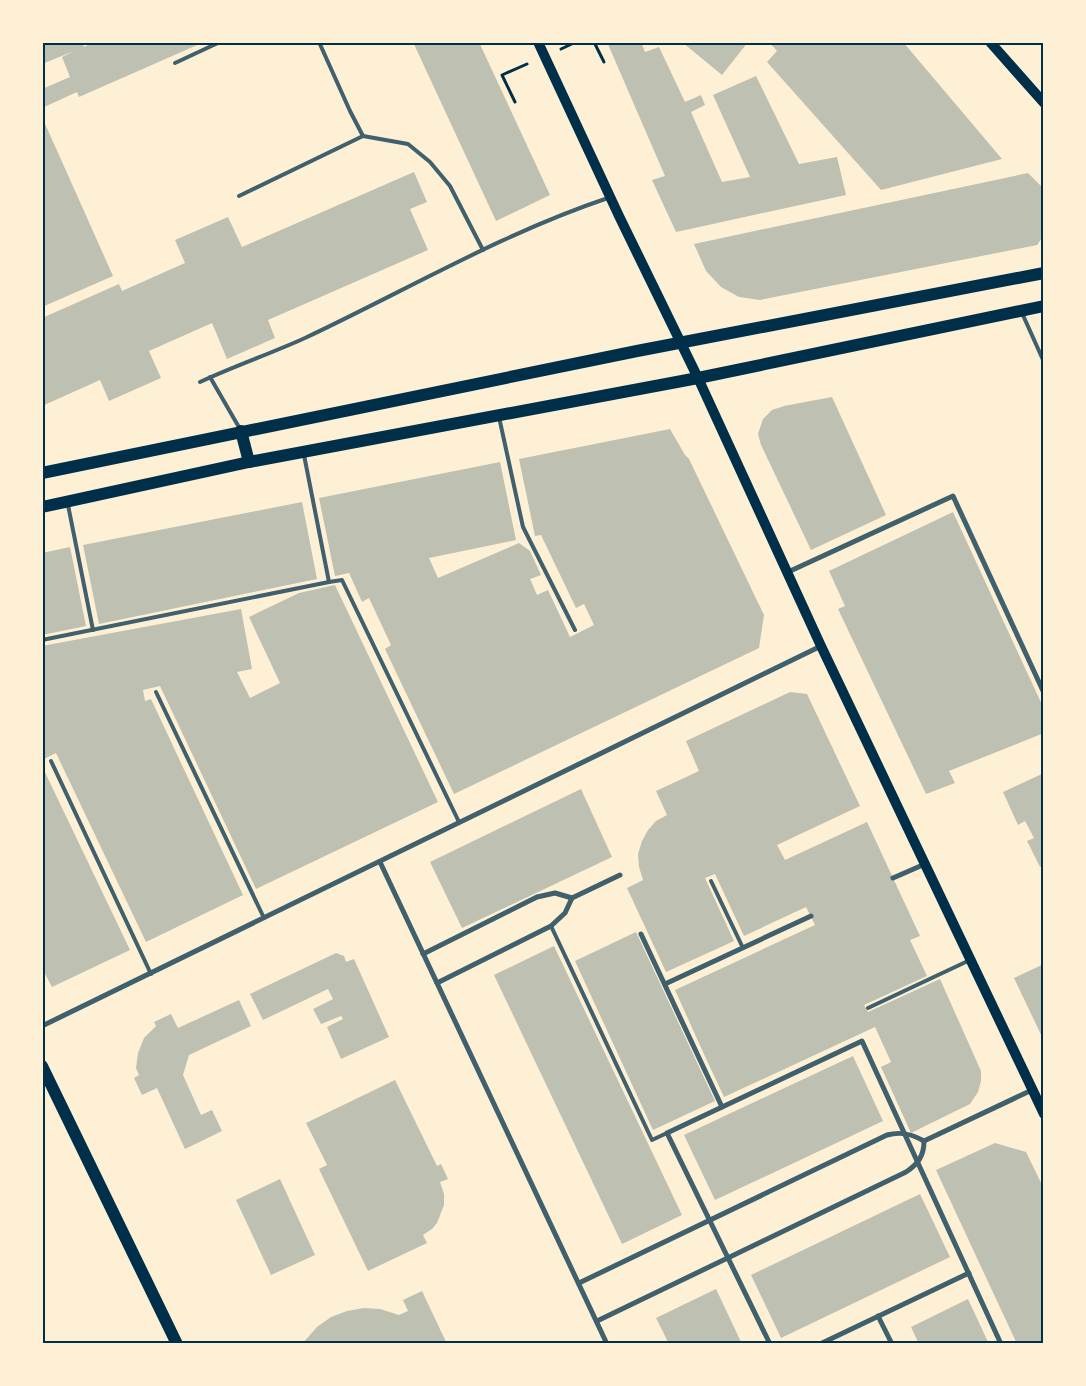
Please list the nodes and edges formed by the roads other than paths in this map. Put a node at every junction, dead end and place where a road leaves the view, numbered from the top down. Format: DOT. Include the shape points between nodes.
graph roads {
  1 [pos="220,42"];
  2 [pos="319,42"];
  3 [pos="538,42"];
  4 [pos="990,42"];
  5 [pos="175,63"];
  6 [pos="1044,103"];
  7 [pos="362,136"];
  8 [pos="239,196"];
  9 [pos="610,197"];
  10 [pos="483,250"];
  11 [pos="1044,273"];
  12 [pos="1044,306"];
  13 [pos="1021,311"];
  14 [pos="680,342"];
  15 [pos="1044,362"];
  16 [pos="210,377"];
  17 [pos="698,378"];
  18 [pos="200,382"];
  19 [pos="498,415"];
  20 [pos="241,431"];
  21 [pos="303,452"];
  22 [pos="249,462"];
  23 [pos="42,473"];
  24 [pos="67,501"];
  25 [pos="42,506"];
  26 [pos="788,572"];
  27 [pos="329,582"];
  28 [pos="93,630"];
  29 [pos="575,630"];
  30 [pos="42,640"];
  31 [pos="821,646"];
  32 [pos="156,692"];
  33 [pos="1044,693"];
  34 [pos="51,761"];
  35 [pos="459,822"];
  36 [pos="380,862"];
  37 [pos="925,864"];
  38 [pos="620,875"];
  39 [pos="893,878"];
  40 [pos="711,881"];
  41 [pos="572,898"];
  42 [pos="811,916"];
  43 [pos="264,918"];
  44 [pos="551,926"];
  45 [pos="642,934"];
  46 [pos="743,948"];
  47 [pos="423,954"];
  48 [pos="970,960"];
  49 [pos="151,974"];
  50 [pos="436,983"];
  51 [pos="665,984"];
  52 [pos="868,1008"];
  53 [pos="42,1026"];
  54 [pos="42,1066"];
  55 [pos="1032,1090"];
  56 [pos="722,1107"];
  57 [pos="1044,1114"];
  58 [pos="666,1133"];
  59 [pos="905,1134"];
  60 [pos="924,1141"];
  61 [pos="918,1162"];
  62 [pos="710,1220"];
  63 [pos="728,1258"];
  64 [pos="968,1273"];
  65 [pos="579,1283"];
  66 [pos="878,1316"];
  67 [pos="597,1321"];
  68 [pos="177,1344"];
  69 [pos="607,1344"];
  70 [pos="770,1344"];
  71 [pos="820,1344"];
  72 [pos="892,1344"];
  73 [pos="1001,1344"];
  1 -- 5 [label="lane"];
  2 -- 7 [label="lane"];
  3 -- 9 [label="main road"];
  4 -- 6 [label="main road"];
  7 -- 8 [label="lane"];
  7 -- 10 [label="lane" via="408,144 430,162 450,186"];
  9 -- 10 [label="lane" via="568,211"];
  9 -- 14 [label="main road"];
  10 -- 16 [label="lane" via="304,338"];
  11 -- 14 [label="main road"];
  12 -- 13 [label="main road"];
  13 -- 15 [label="lane"];
  13 -- 17 [label="main road"];
  14 -- 17 [label="main road"];
  14 -- 20 [label="main road"];
  16 -- 18 [label="lane"];
  16 -- 20 [label="lane"];
  17 -- 19 [label="main road"];
  17 -- 26 [label="main road"];
  19 -- 21 [label="main road"];
  19 -- 29 [label="lane" via="523,527"];
  20 -- 22 [label="main road"];
  20 -- 23 [label="main road"];
  21 -- 22 [label="main road"];
  21 -- 27 [label="lane"];
  22 -- 24 [label="main road"];
  24 -- 25 [label="main road"];
  24 -- 28 [label="lane"];
  26 -- 31 [label="main road"];
  26 -- 33 [label="street" via="953,496"];
  27 -- 28 [label="lane"];
  27 -- 35 [label="lane" via="342,580"];
  28 -- 30 [label="lane"];
  31 -- 35 [label="street"];
  31 -- 37 [label="main road"];
  32 -- 43 [label="lane"];
  34 -- 49 [label="lane"];
  35 -- 36 [label="street"];
  36 -- 43 [label="street"];
  36 -- 47 [label="street"];
  37 -- 39 [label="street"];
  37 -- 48 [label="main road"];
  38 -- 41 [label="street"];
  40 -- 46 [label="lane"];
  41 -- 44 [label="street" via="565,913"];
  41 -- 47 [label="street" via="555,893 537,897"];
  42 -- 46 [label="street"];
  43 -- 49 [label="street"];
  44 -- 50 [label="street"];
  44 -- 58 [label="lane" via="652,1140"];
  45 -- 51 [label="street"];
  46 -- 51 [label="street"];
  47 -- 50 [label="street"];
  48 -- 52 [label="lane"];
  48 -- 55 [label="main road"];
  49 -- 53 [label="street"];
  50 -- 65 [label="street"];
  51 -- 56 [label="street"];
  54 -- 68 [label="main road"];
  55 -- 57 [label="main road"];
  55 -- 60 [label="street"];
  56 -- 58 [label="street"];
  56 -- 59 [label="street" via="862,1041"];
  58 -- 62 [label="street"];
  59 -- 60 [label="street"];
  59 -- 61 [label="street"];
  59 -- 62 [label="street" via="887,1135"];
  60 -- 61 [label="street"];
  61 -- 63 [label="street" via="906,1172"];
  61 -- 64 [label="street"];
  62 -- 63 [label="street"];
  62 -- 65 [label="street"];
  63 -- 67 [label="street"];
  63 -- 70 [label="street"];
  64 -- 66 [label="street"];
  64 -- 73 [label="street"];
  65 -- 67 [label="street"];
  66 -- 71 [label="street"];
  66 -- 72 [label="street"];
  67 -- 69 [label="street"];
}
